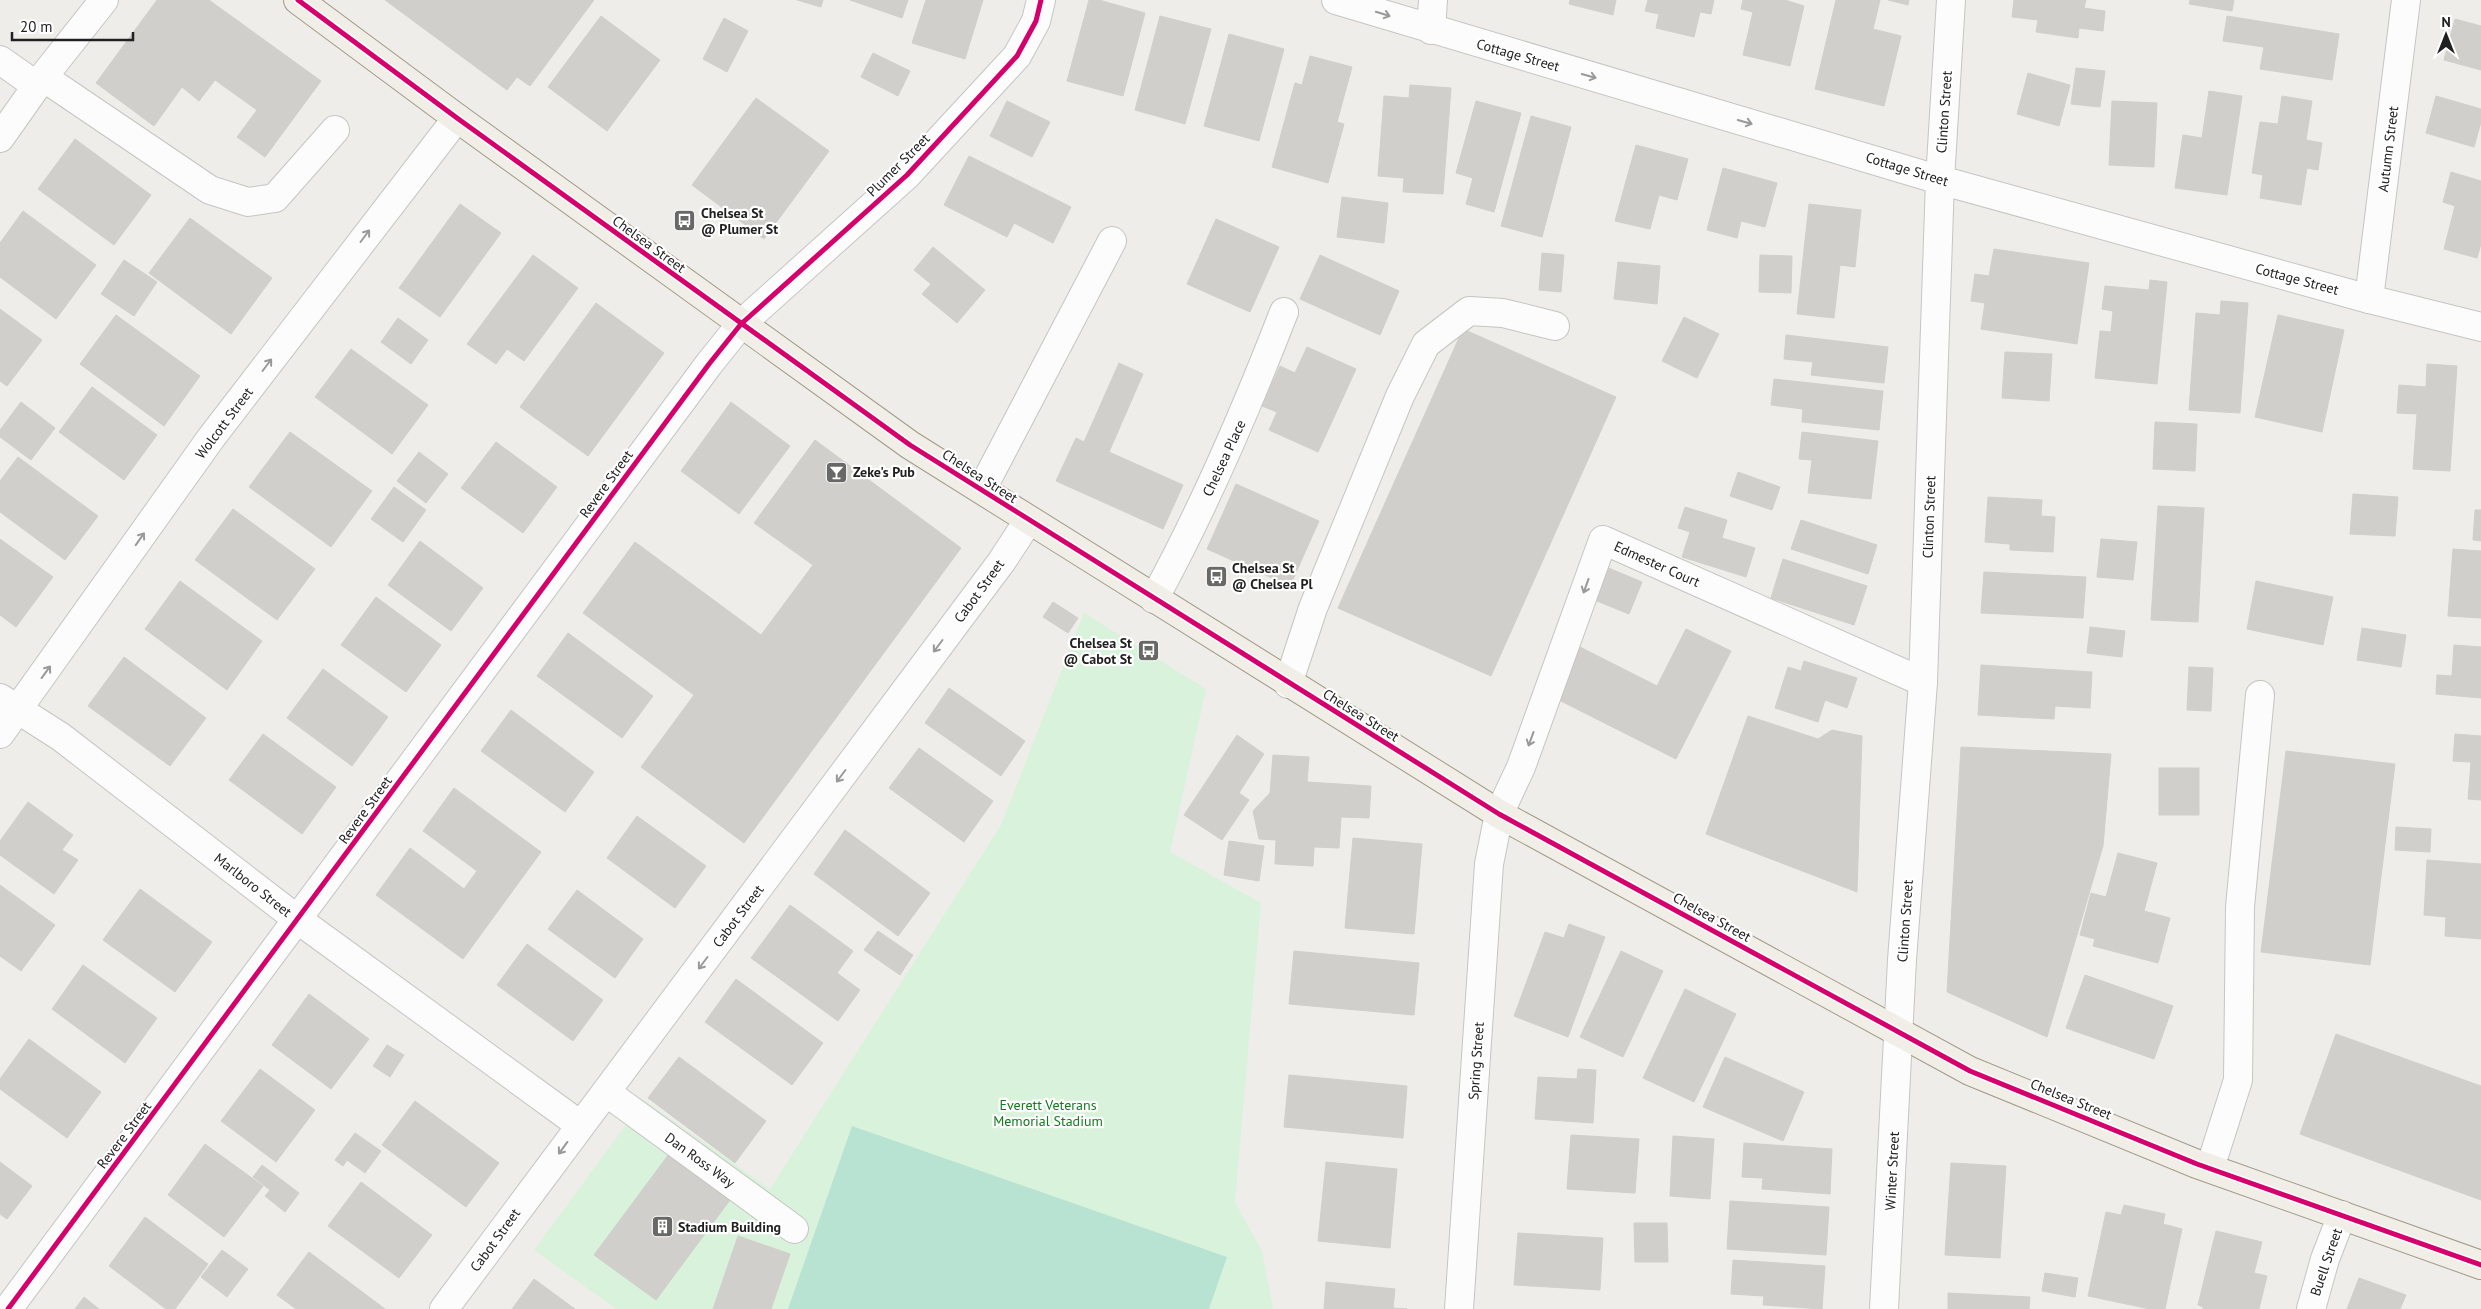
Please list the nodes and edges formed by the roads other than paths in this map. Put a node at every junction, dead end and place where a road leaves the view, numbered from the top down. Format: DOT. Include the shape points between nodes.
graph roads {
  1 [pos="104,0"];
  2 [pos="298,0"];
  3 [pos="1041,0"];
  4 [pos="1336,0"];
  5 [pos="1433,0"];
  6 [pos="1951,0"];
  7 [pos="2406,0"];
  8 [pos="1431,30"];
  9 [pos="0,60"];
  10 [pos="40,81"];
  11 [pos="456,118"];
  12 [pos="335,130"];
  13 [pos="0,138"];
  14 [pos="1940,180"];
  15 [pos="1112,241"];
  16 [pos="2369,298"];
  17 [pos="1284,312"];
  18 [pos="741,324"];
  19 [pos="1555,326"];
  20 [pos="2481,327"];
  21 [pos="982,489"];
  22 [pos="1028,521"];
  23 [pos="1154,599"];
  24 [pos="1924,682"];
  25 [pos="1288,684"];
  26 [pos="2260,695"];
  27 [pos="9,704"];
  28 [pos="0,734"];
  29 [pos="1499,814"];
  30 [pos="297,919"];
  31 [pos="1900,1033"];
  32 [pos="606,1092"];
  33 [pos="580,1125"];
  34 [pos="2210,1168"];
  35 [pos="2342,1215"];
  36 [pos="794,1229"];
  37 [pos="2481,1265"];
  38 [pos="8,1309"];
  39 [pos="444,1309"];
  40 [pos="1459,1309"];
  41 [pos="1884,1309"];
  42 [pos="2311,1309"];
  1 -- 10 [label="street"];
  2 -- 11 [label="main road, Chelsea Street"];
  3 -- 18 [label="street, Plumer Street" via="1036,21 1017,56 907,175"];
  4 -- 8 [label="street, Cottage Street, one-way"];
  5 -- 8 [label="street"];
  6 -- 14 [label="street, Clinton Street"];
  7 -- 16 [label="street, Autumn Street"];
  8 -- 14 [label="street, Cottage Street, one-way"];
  9 -- 10 [label="street"];
  10 -- 12 [label="street" via="210,190 248,202 275,198"];
  10 -- 13 [label="street"];
  11 -- 18 [label="main road, Chelsea Street"];
  27 -- 11 [label="street, Wolcott Street, one-way"];
  14 -- 16 [label="street, Cottage Street"];
  14 -- 24 [label="street, Clinton Street"];
  15 -- 21 [label="street"];
  16 -- 20 [label="street, Cottage Street"];
  17 -- 23 [label="street, Chelsea Place" via="1239,428"];
  18 -- 21 [label="main road, Chelsea Street" via="910,445"];
  18 -- 30 [label="street, Revere Street"];
  19 -- 25 [label="street" via="1503,313 1469,311 1426,344 1400,396 1354,506 1313,608"];
  21 -- 22 [label="main road, Chelsea Street"];
  22 -- 23 [label="main road, Chelsea Street"];
  22 -- 32 [label="street, Cabot Street, one-way" via="1002,561"];
  23 -- 25 [label="main road, Chelsea Street"];
  24 -- 29 [label="street, Edmester Court, one-way" via="1603,540 1520,767"];
  24 -- 31 [label="street, Clinton Street" via="1902,960"];
  25 -- 29 [label="main road, Chelsea Street"];
  26 -- 34 [label="street" via="2240,908 2238,1080"];
  27 -- 28 [label="street, Wolcott Street"];
  27 -- 30 [label="street, Marlboro Street" via="61,737"];
  29 -- 31 [label="main road, Chelsea Street"];
  29 -- 40 [label="street, Spring Street" via="1489,864"];
  30 -- 33 [label="street, Marlboro Street"];
  30 -- 38 [label="street, Revere Street"];
  31 -- 34 [label="main road, Chelsea Street" via="1970,1071"];
  31 -- 41 [label="street, Winter Street"];
  32 -- 33 [label="street, Cabot Street"];
  32 -- 36 [label="street, Dan Ross Way"];
  33 -- 39 [label="street, Cabot Street, one-way"];
  34 -- 35 [label="main road, Chelsea Street"];
  35 -- 37 [label="main road, Chelsea Street"];
  35 -- 42 [label="street, Buell Street"];
}
